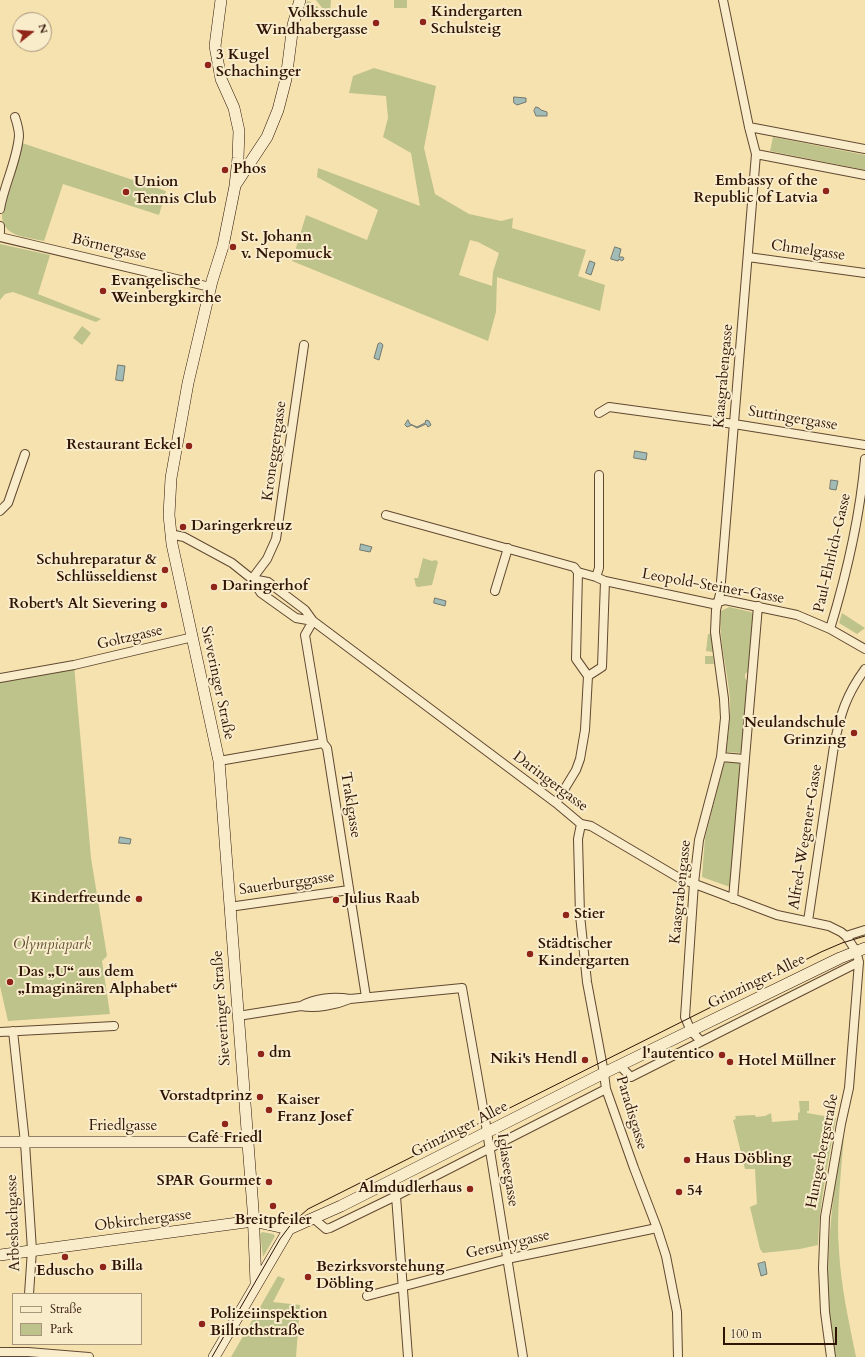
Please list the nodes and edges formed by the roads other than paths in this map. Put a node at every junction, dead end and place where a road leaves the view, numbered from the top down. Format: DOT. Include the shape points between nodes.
graph roads {
  1 [pos="221,0"];
  2 [pos="300,0"];
  3 [pos="723,0"];
  4 [pos="15,117"];
  5 [pos="749,128"];
  6 [pos="865,149"];
  7 [pos="756,154"];
  8 [pos="238,158"];
  9 [pos="251,161"];
  10 [pos="865,174"];
  11 [pos="235,186"];
  12 [pos="0,209"];
  13 [pos="0,226"];
  14 [pos="0,232"];
  15 [pos="0,237"];
  16 [pos="748,257"];
  17 [pos="865,273"];
  18 [pos="210,287"];
  19 [pos="304,345"];
  20 [pos="598,413"];
  21 [pos="734,424"];
  22 [pos="865,445"];
  23 [pos="25,454"];
  24 [pos="865,458"];
  25 [pos="599,475"];
  26 [pos="1,510"];
  27 [pos="386,515"];
  28 [pos="170,534"];
  29 [pos="508,548"];
  30 [pos="578,572"];
  31 [pos="596,577"];
  32 [pos="252,579"];
  33 [pos="605,581"];
  34 [pos="495,591"];
  35 [pos="719,602"];
  36 [pos="758,606"];
  37 [pos="313,621"];
  38 [pos="830,629"];
  39 [pos="193,637"];
  40 [pos="865,649"];
  41 [pos="865,669"];
  42 [pos="588,676"];
  43 [pos="0,678"];
  44 [pos="324,743"];
  45 [pos="721,756"];
  46 [pos="744,759"];
  47 [pos="219,761"];
  48 [pos="556,803"];
  49 [pos="581,824"];
  50 [pos="694,883"];
  51 [pos="350,890"];
  52 [pos="733,899"];
  53 [pos="229,907"];
  54 [pos="808,921"];
  55 [pos="865,930"];
  56 [pos="846,936"];
  57 [pos="861,950"];
  58 [pos="859,962"];
  59 [pos="366,997"];
  60 [pos="238,1016"];
  61 [pos="114,1026"];
  62 [pos="13,1031"];
  63 [pos="691,1031"];
  64 [pos="0,1032"];
  65 [pos="701,1041"];
  66 [pos="619,1065"];
  67 [pos="604,1073"];
  68 [pos="606,1089"];
  69 [pos="487,1133"];
  70 [pos="0,1142"];
  71 [pos="247,1142"];
  72 [pos="25,1143"];
  73 [pos="489,1148"];
  74 [pos="390,1182"];
  75 [pos="396,1196"];
  76 [pos="313,1218"];
  77 [pos="254,1221"];
  78 [pos="657,1228"];
  79 [pos="289,1229"];
  80 [pos="32,1250"];
  81 [pos="0,1255"];
  82 [pos="507,1259"];
  83 [pos="256,1283"];
  84 [pos="403,1286"];
  85 [pos="29,1293"];
  86 [pos="367,1296"];
  87 [pos="0,1352"];
  88 [pos="89,1357"];
  89 [pos="214,1357"];
  90 [pos="408,1357"];
  91 [pos="523,1357"];
  92 [pos="678,1357"];
  93 [pos="832,1357"];
  1 -- 8 [label="main road, Sieveringer Straße" via="215,46 222,79 234,108 239,131"];
  2 -- 9 [label="main road" via="278,110 267,137"];
  3 -- 5 [label="street, Kaasgrabengasse"];
  4 -- 12 [label="street" via="19,134"];
  5 -- 6 [label="street"];
  5 -- 7 [label="street, Kaasgrabengasse"];
  7 -- 10 [label="street"];
  7 -- 16 [label="street, Kaasgrabengasse"];
  8 -- 9 [label="main road"];
  8 -- 11 [label="main road, Sieveringer Straße"];
  9 -- 11 [label="main road"];
  11 -- 18 [label="main road, Sieveringer Straße"];
  13 -- 14 [label="street"];
  15 -- 18 [label="street, Börnergasse"];
  16 -- 17 [label="street, Chmelgasse"];
  16 -- 21 [label="street, Kaasgrabengasse"];
  18 -- 28 [label="main road, Sieveringer Straße" via="188,383 171,478"];
  19 -- 32 [label="street, Kroneggergasse" via="276,540 267,560"];
  20 -- 21 [label="street, Suttingergasse" via="609,407"];
  21 -- 22 [label="street, Suttingergasse"];
  21 -- 35 [label="street, Kaasgrabengasse"];
  23 -- 26 [label="street" via="8,503"];
  24 -- 38 [label="street, Paul-Ehrlich-Gasse" via="854,539"];
  25 -- 31 [label="street" via="599,568"];
  27 -- 29 [label="street, Leopold-Steiner-Gasse"];
  28 -- 32 [label="street, Daringergasse" via="184,537 209,550 232,563"];
  28 -- 39 [label="main road, Sieveringer Straße"];
  29 -- 30 [label="street, Leopold-Steiner-Gasse" via="574,567"];
  29 -- 34 [label="street"];
  30 -- 31 [label="street, Leopold-Steiner-Gasse"];
  30 -- 42 [label="street" via="576,659"];
  31 -- 33 [label="street, Leopold-Steiner-Gasse"];
  32 -- 37 [label="street, Daringergasse" via="268,582 305,610"];
  32 -- 37 [label="street, Daringergasse" via="261,593 296,618"];
  33 -- 35 [label="street, Leopold-Steiner-Gasse" via="713,604"];
  33 -- 42 [label="street" via="602,667"];
  35 -- 36 [label="street, Leopold-Steiner-Gasse" via="725,600"];
  35 -- 45 [label="street, Kaasgrabengasse" via="716,610 716,632 725,718"];
  36 -- 38 [label="street, Leopold-Steiner-Gasse" via="797,616"];
  36 -- 46 [label="street"];
  37 -- 44 [label="street, Traklgasse" via="306,635"];
  37 -- 48 [label="street, Daringergasse"];
  38 -- 40 [label="street, Leopold-Steiner-Gasse"];
  39 -- 43 [label="street, Goltzgasse" via="74,665"];
  39 -- 47 [label="main road, Sieveringer Straße"];
  41 -- 54 [label="street, Alfred-Wegener-Gasse" via="855,683 839,723"];
  42 -- 48 [label="street" via="585,730 580,759 573,777"];
  44 -- 47 [label="street"];
  44 -- 51 [label="street, Traklgasse" via="327,748"];
  45 -- 46 [label="street"];
  45 -- 50 [label="street, Kaasgrabengasse" via="699,840"];
  46 -- 52 [label="street"];
  47 -- 53 [label="main road, Sieveringer Straße"];
  48 -- 49 [label="street, Daringergasse"];
  49 -- 50 [label="street, Daringergasse" via="591,826 678,878"];
  49 -- 67 [label="street, Paradisgasse" via="578,839 580,916 587,982"];
  50 -- 52 [label="street, Daringergasse"];
  50 -- 63 [label="street, Kaasgrabengasse" via="685,1017"];
  51 -- 53 [label="street, Sauerburggasse"];
  51 -- 59 [label="street, Traklgasse"];
  52 -- 54 [label="street, Daringergasse" via="777,915"];
  53 -- 60 [label="main road, Sieveringer Straße"];
  54 -- 56 [label="street, Daringergasse" via="829,926"];
  55 -- 56 [label="street"];
  56 -- 57 [label="street, Daringergasse"];
  57 -- 58 [label="street, Hungerbergstraße"];
  57 -- 63 [label="main road, Grinzinger Allee"];
  58 -- 65 [label="street, Grinzinger Allee"];
  58 -- 93 [label="street, Hungerbergstraße" via="849,1088 824,1217 825,1312"];
  59 -- 60 [label="street" via="310,1008 301,1006"];
  59 -- 69 [label="street, Iglaseegasse" via="462,988"];
  60 -- 71 [label="main road, Sieveringer Straße"];
  61 -- 62 [label="street"];
  62 -- 64 [label="street"];
  62 -- 72 [label="street, Arbesbachgasse"];
  63 -- 65 [label="street"];
  63 -- 66 [label="main road, Grinzinger Allee"];
  65 -- 66 [label="street, Grinzinger Allee" via="631,1077"];
  66 -- 67 [label="main road, Grinzinger Allee"];
  67 -- 68 [label="street, Paradisgasse"];
  67 -- 69 [label="main road, Grinzinger Allee"];
  68 -- 73 [label="street, Grinzinger Allee"];
  68 -- 78 [label="street, Paradisgasse"];
  69 -- 73 [label="street, Iglaseegasse"];
  69 -- 74 [label="main road, Grinzinger Allee"];
  70 -- 72 [label="main road, Friedlgasse"];
  71 -- 72 [label="main road, Friedlgasse"];
  71 -- 77 [label="main road, Sieveringer Straße"];
  72 -- 80 [label="street, Arbesbachgasse"];
  73 -- 75 [label="street, Grinzinger Allee"];
  73 -- 82 [label="street, Iglaseegasse"];
  74 -- 75 [label="street"];
  74 -- 76 [label="main road, Grinzinger Allee"];
  75 -- 76 [label="street, Grinzinger Allee" via="326,1229"];
  75 -- 84 [label="street"];
  76 -- 79 [label="main road, Grinzinger Allee"];
  77 -- 79 [label="main road, Obkirchergasse"];
  77 -- 80 [label="main road, Obkirchergasse"];
  77 -- 83 [label="main road, Sieveringer Straße"];
  78 -- 82 [label="street, Gersunygasse"];
  78 -- 92 [label="street, Paradisgasse" via="666,1256 677,1312"];
  79 -- 83 [label="main road"];
  80 -- 81 [label="main road, Obkirchergasse"];
  80 -- 85 [label="street, Arbesbachgasse"];
  82 -- 84 [label="street, Gersunygasse"];
  82 -- 91 [label="street, Iglaseegasse"];
  83 -- 89 [label="main road"];
  84 -- 86 [label="street, Gersunygasse"];
  84 -- 90 [label="street"];
  87 -- 88 [label="street"];
}
